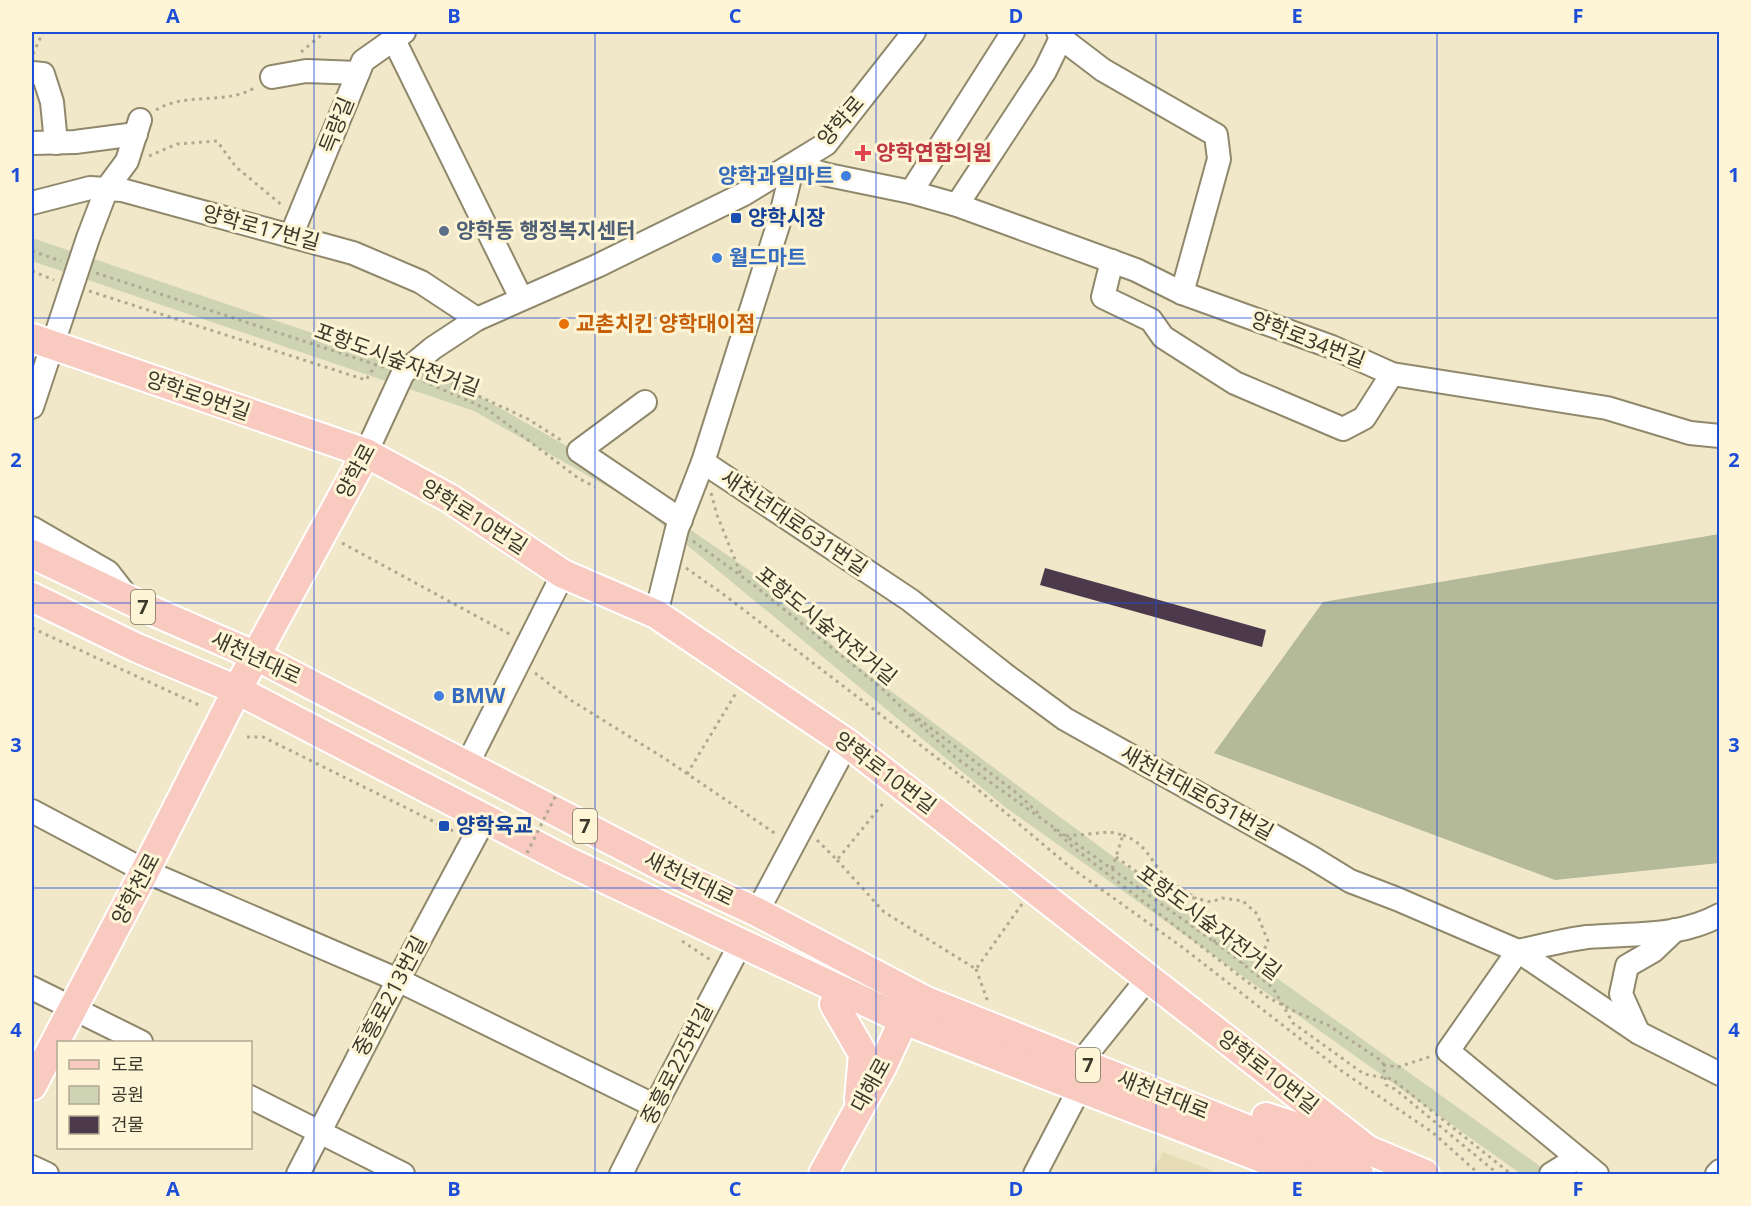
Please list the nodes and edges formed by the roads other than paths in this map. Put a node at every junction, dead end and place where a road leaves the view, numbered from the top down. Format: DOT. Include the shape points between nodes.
graph roads {
  1 [pos="914,32"];
  2 [pos="1013,32"];
  3 [pos="1059,35"];
  4 [pos="399,36"];
  5 [pos="32,73"];
  6 [pos="358,73"];
  7 [pos="272,77"];
  8 [pos="32,143"];
  9 [pos="56,143"];
  10 [pos="793,165"];
  11 [pos="107,188"];
  12 [pos="911,192"];
  13 [pos="32,203"];
  14 [pos="957,206"];
  15 [pos="295,227"];
  16 [pos="1113,261"];
  17 [pos="1182,293"];
  18 [pos="521,298"];
  19 [pos="477,319"];
  20 [pos="42,342"];
  21 [pos="1392,374"];
  22 [pos="645,402"];
  23 [pos="32,406"];
  24 [pos="1719,436"];
  25 [pos="366,453"];
  26 [pos="703,462"];
  27 [pos="679,525"];
  28 [pos="32,528"];
  29 [pos="32,537"];
  30 [pos="32,554"];
  31 [pos="564,574"];
  32 [pos="32,597"];
  33 [pos="130,600"];
  34 [pos="656,614"];
  35 [pos="256,656"];
  36 [pos="237,690"];
  37 [pos="847,742"];
  38 [pos="467,765"];
  39 [pos="32,811"];
  40 [pos="485,818"];
  41 [pos="146,871"];
  42 [pos="757,912"];
  43 [pos="1719,915"];
  44 [pos="688,919"];
  45 [pos="1675,930"];
  46 [pos="1518,951"];
  47 [pos="735,954"];
  48 [pos="1148,978"];
  49 [pos="398,980"];
  50 [pos="32,988"];
  51 [pos="834,1004"];
  52 [pos="72,1008"];
  53 [pos="911,1012"];
  54 [pos="1639,1033"];
  55 [pos="139,1041"];
  56 [pos="1088,1053"];
  57 [pos="1719,1074"];
  58 [pos="32,1086"];
  59 [pos="252,1098"];
  60 [pos="1073,1101"];
  61 [pos="655,1106"];
  62 [pos="858,1108"];
  63 [pos="320,1131"];
  64 [pos="1248,1141"];
  65 [pos="1577,1158"];
  66 [pos="1379,1165"];
  67 [pos="32,1167"];
  68 [pos="47,1174"];
  69 [pos="298,1174"];
  70 [pos="403,1174"];
  71 [pos="621,1174"];
  72 [pos="823,1174"];
  73 [pos="1035,1174"];
  74 [pos="1265,1174"];
  75 [pos="1303,1174"];
  76 [pos="1425,1174"];
  77 [pos="1551,1174"];
  78 [pos="1597,1174"];
  1 -- 10 [label="street, 양학로" via="826,144"];
  2 -- 12 [label="street"];
  3 -- 14 [label="street" via="1045,71"];
  3 -- 17 [label="street" via="1103,70 1216,135 1219,159"];
  4 -- 6 [label="street, 득량길" via="363,61"];
  4 -- 18 [label="street"];
  5 -- 9 [label="street" via="44,74 52,102"];
  6 -- 7 [label="street" via="306,71"];
  6 -- 15 [label="street, 득량길"];
  8 -- 9 [label="street"];
  9 -- 11 [label="street" via="138,127 127,161"];
  10 -- 12 [label="street, 양학로34번길"];
  10 -- 18 [label="street, 양학로" via="713,210"];
  10 -- 26 [label="street" via="780,219"];
  11 -- 13 [label="street, 양학로17번길" via="90,188"];
  11 -- 15 [label="street, 양학로17번길"];
  11 -- 20 [label="street" via="75,276"];
  12 -- 14 [label="street, 양학로34번길"];
  14 -- 16 [label="street, 양학로34번길"];
  15 -- 19 [label="street, 양학로17번길" via="421,282"];
  16 -- 17 [label="street, 양학로34번길"];
  16 -- 21 [label="street" via="1103,297 1151,320 1162,337 1234,383 1343,429 1365,418"];
  17 -- 21 [label="street, 양학로34번길" via="1332,347"];
  18 -- 19 [label="street, 양학로"];
  19 -- 25 [label="street, 양학로" via="409,369"];
  20 -- 23 [label="street"];
  20 -- 25 [label="main road, 양학로9번길"];
  21 -- 24 [label="street, 양학로34번길" via="1607,408 1690,434"];
  22 -- 27 [label="street" via="579,451"];
  25 -- 31 [label="main road, 양학로10번길" via="449,498"];
  25 -- 35 [label="main road, 양학로"];
  26 -- 27 [label="street"];
  26 -- 46 [label="street, 새천년대로631번길" via="910,600 1065,719 1350,881"];
  27 -- 34 [label="street"];
  28 -- 33 [label="street" via="108,572"];
  29 -- 33 [label="main road" via="86,576"];
  30 -- 33 [label="main road, 새천년대로 / 7"];
  31 -- 34 [label="main road, 양학로10번길"];
  31 -- 38 [label="street"];
  32 -- 36 [label="main road, 새천년대로 / 7" via="137,648"];
  33 -- 35 [label="main road, 새천년대로 / 7"];
  34 -- 37 [label="main road, 양학로10번길"];
  35 -- 36 [label="main road, 양학로"];
  35 -- 38 [label="main road, 새천년대로 / 7"];
  36 -- 40 [label="main road, 새천년대로 / 7"];
  36 -- 41 [label="main road, 양학천로"];
  37 -- 42 [label="street"];
  37 -- 48 [label="main road, 양학로10번길"];
  38 -- 42 [label="main road, 새천년대로 / 7"];
  39 -- 41 [label="street"];
  40 -- 44 [label="main road, 새천년대로 / 7"];
  40 -- 49 [label="street, 중흥로213번길"];
  41 -- 49 [label="street"];
  41 -- 52 [label="main road, 양학천로"];
  42 -- 53 [label="main road, 새천년대로 / 7"];
  43 -- 45 [label="street" via="1702,925"];
  44 -- 47 [label="main road" via="710,941"];
  44 -- 53 [label="main road, 새천년대로 / 7"];
  45 -- 46 [label="street" via="1585,937"];
  45 -- 54 [label="street" via="1653,951 1626,966 1621,994"];
  46 -- 54 [label="street, 새천년대로631번길"];
  46 -- 65 [label="street" via="1448,1052"];
  47 -- 51 [label="main road"];
  47 -- 61 [label="street, 중흥로225번길"];
  48 -- 56 [label="street"];
  48 -- 66 [label="main road, 양학로10번길"];
  49 -- 61 [label="street"];
  49 -- 63 [label="street, 중흥로213번길"];
  50 -- 52 [label="street"];
  51 -- 53 [label="main road"];
  51 -- 62 [label="main road" via="863,1054"];
  52 -- 55 [label="street"];
  52 -- 58 [label="main road, 양학천로"];
  53 -- 56 [label="main road" via="950,998"];
  53 -- 60 [label="main road" via="948,1053"];
  53 -- 62 [label="main road, 대해로"];
  53 -- 64 [label="main road, 새천년대로 / 7"];
  54 -- 57 [label="street, 새천년대로631번길"];
  56 -- 66 [label="main road" via="1296,1128"];
  59 -- 63 [label="street"];
  60 -- 73 [label="street"];
  60 -- 74 [label="main road"];
  61 -- 71 [label="street, 중흥로225번길"];
  62 -- 72 [label="main road, 대해로"];
  63 -- 69 [label="street, 중흥로213번길"];
  63 -- 70 [label="street"];
  64 -- 66 [label="main road, 새천년대로"];
  64 -- 75 [label="main road, 새천년대로"];
  65 -- 77 [label="street"];
  65 -- 78 [label="street"];
  66 -- 76 [label="main road"];
  67 -- 68 [label="street"];
}
